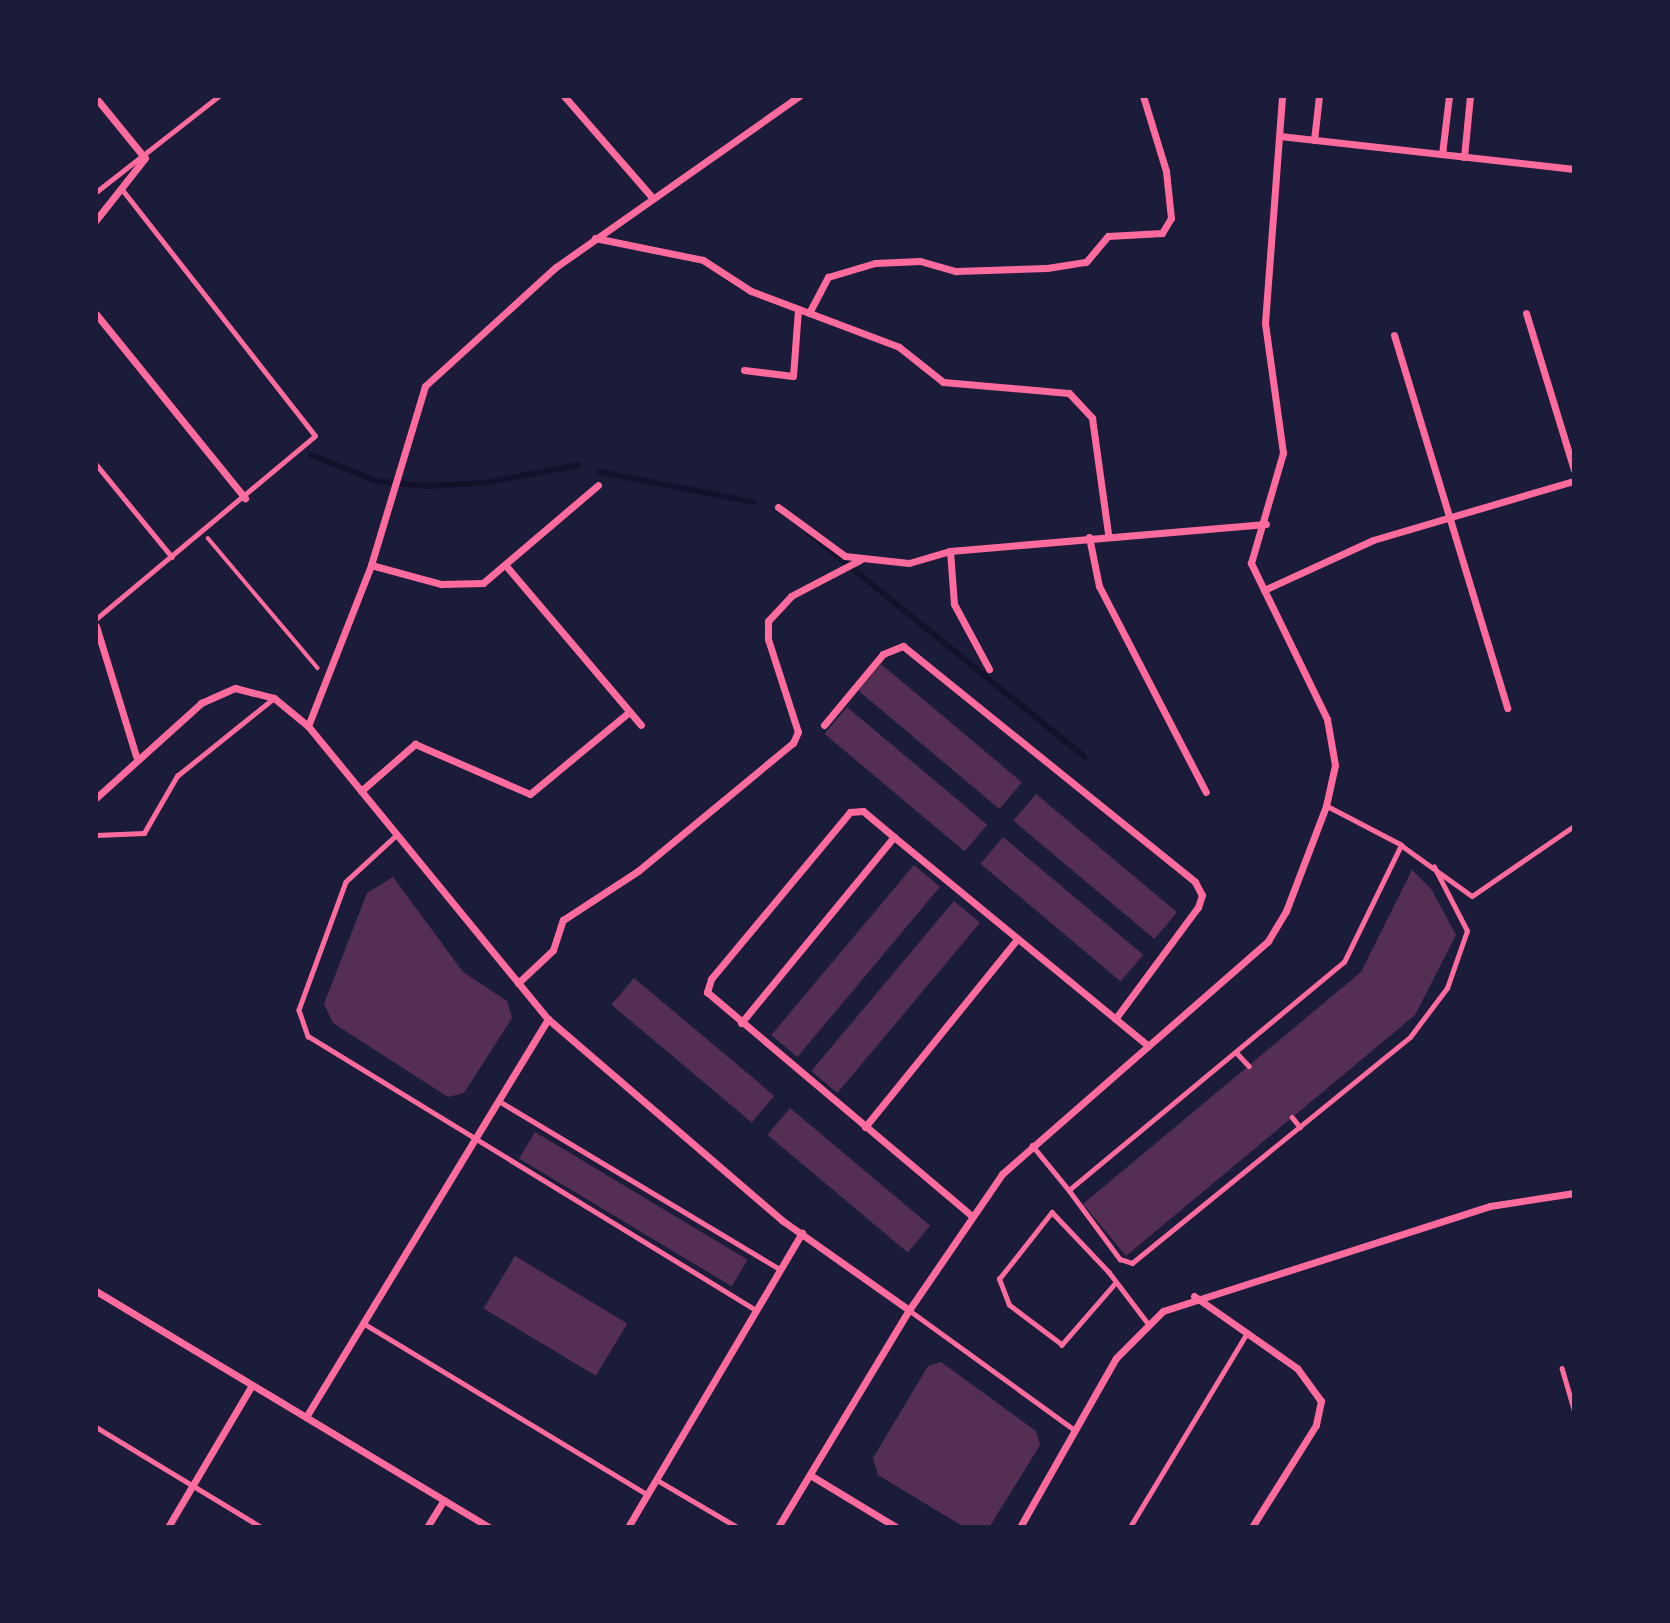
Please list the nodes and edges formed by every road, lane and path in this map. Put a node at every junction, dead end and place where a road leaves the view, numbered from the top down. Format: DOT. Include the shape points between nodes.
graph roads {
  1 [pos="219,96"];
  2 [pos="564,96"];
  3 [pos="799,96"];
  4 [pos="1143,96"];
  5 [pos="1282,96"];
  6 [pos="1319,96"];
  7 [pos="1449,96"];
  8 [pos="1470,96"];
  9 [pos="96,98"];
  10 [pos="1280,136"];
  11 [pos="1314,140"];
  12 [pos="1442,154"];
  13 [pos="1464,157"];
  14 [pos="145,158"];
  15 [pos="1574,169"];
  16 [pos="123,191"];
  17 [pos="96,192"];
  18 [pos="651,196"];
  19 [pos="96,220"];
  20 [pos="595,238"];
  21 [pos="798,309"];
  22 [pos="809,313"];
  23 [pos="1525,313"];
  24 [pos="96,314"];
  25 [pos="1394,335"];
  26 [pos="744,370"];
  27 [pos="96,464"];
  28 [pos="1574,470"];
  29 [pos="1574,481"];
  30 [pos="598,485"];
  31 [pos="245,498"];
  32 [pos="778,507"];
  33 [pos="1450,518"];
  34 [pos="1266,524"];
  35 [pos="203,532"];
  36 [pos="1108,534"];
  37 [pos="1090,537"];
  38 [pos="950,551"];
  39 [pos="173,557"];
  40 [pos="858,561"];
  41 [pos="371,565"];
  42 [pos="507,567"];
  43 [pos="1264,590"];
  44 [pos="96,619"];
  45 [pos="97,630"];
  46 [pos="989,669"];
  47 [pos="328,677"];
  48 [pos="274,698"];
  49 [pos="1507,708"];
  50 [pos="629,712"];
  51 [pos="641,725"];
  52 [pos="824,725"];
  53 [pos="308,726"];
  54 [pos="136,756"];
  55 [pos="107,786"];
  56 [pos="96,788"];
  57 [pos="361,790"];
  58 [pos="1206,792"];
  59 [pos="96,798"];
  60 [pos="1326,806"];
  61 [pos="1574,826"];
  62 [pos="96,835"];
  63 [pos="397,835"];
  64 [pos="894,837"];
  65 [pos="1401,845"];
  66 [pos="1434,867"];
  67 [pos="1017,939"];
  68 [pos="518,982"];
  69 [pos="548,1019"];
  70 [pos="1115,1019"];
  71 [pos="741,1023"];
  72 [pos="1148,1046"];
  73 [pos="1236,1052"];
  74 [pos="1249,1066"];
  75 [pos="498,1100"];
  76 [pos="1292,1117"];
  77 [pos="1300,1126"];
  78 [pos="865,1127"];
  79 [pos="474,1140"];
  80 [pos="1032,1145"];
  81 [pos="1069,1190"];
  82 [pos="1574,1193"];
  83 [pos="971,1216"];
  84 [pos="802,1233"];
  85 [pos="780,1269"];
  86 [pos="1115,1284"];
  87 [pos="96,1291"];
  88 [pos="1194,1296"];
  89 [pos="756,1310"];
  90 [pos="909,1310"];
  91 [pos="363,1322"];
  92 [pos="1147,1322"];
  93 [pos="1247,1333"];
  94 [pos="1562,1368"];
  95 [pos="252,1385"];
  96 [pos="1574,1409"];
  97 [pos="306,1417"];
  98 [pos="96,1427"];
  99 [pos="1075,1430"];
  100 [pos="810,1475"];
  101 [pos="656,1479"];
  102 [pos="192,1485"];
  103 [pos="647,1494"];
  104 [pos="444,1500"];
  105 [pos="168,1527"];
  106 [pos="261,1527"];
  107 [pos="428,1527"];
  108 [pos="489,1527"];
  109 [pos="628,1527"];
  110 [pos="737,1527"];
  111 [pos="778,1527"];
  112 [pos="897,1527"];
  113 [pos="1020,1527"];
  114 [pos="1130,1527"];
  115 [pos="1252,1527"];
  1 -- 14 [label="lane"];
  2 -- 18 [label="street"];
  3 -- 18 [label="street"];
  4 -- 22 [label="street" via="1166,172 1171,218 1162,233 1108,236 1086,262 1047,268 956,271 920,261 875,263 828,277"];
  5 -- 10 [label="street"];
  6 -- 11 [label="street"];
  7 -- 12 [label="street"];
  8 -- 13 [label="street"];
  9 -- 14 [label="street"];
  10 -- 11 [label="street"];
  10 -- 34 [label="street" via="1265,323 1283,453"];
  11 -- 12 [label="street"];
  12 -- 13 [label="street"];
  13 -- 15 [label="street"];
  14 -- 16 [label="street"];
  14 -- 17 [label="lane"];
  16 -- 19 [label="street"];
  16 -- 31 [label="lane" via="313,428 308,447"];
  18 -- 20 [label="street"];
  20 -- 21 [label="street" via="703,260 738,284"];
  20 -- 41 [label="street" via="425,386"];
  21 -- 22 [label="street"];
  21 -- 26 [label="street" via="793,376"];
  22 -- 36 [label="street" via="899,347 943,382 1060,391 1084,404 1092,418"];
  23 -- 28 [label="street"];
  24 -- 31 [label="street"];
  25 -- 33 [label="street"];
  27 -- 39 [label="lane"];
  29 -- 33 [label="street"];
  30 -- 42 [label="street"];
  31 -- 35 [label="lane"];
  32 -- 40 [label="street"];
  33 -- 43 [label="street" via="1373,540"];
  33 -- 49 [label="street"];
  34 -- 36 [label="street"];
  34 -- 43 [label="street" via="1251,554"];
  35 -- 39 [label="lane"];
  35 -- 47 [label="path"];
  36 -- 37 [label="street"];
  37 -- 38 [label="street"];
  37 -- 58 [label="street" via="1099,586"];
  38 -- 40 [label="street" via="909,563"];
  38 -- 46 [label="street" via="954,604"];
  39 -- 44 [label="lane"];
  40 -- 68 [label="street" via="774,607 768,621 798,732 793,743 638,871 563,920 553,950"];
  41 -- 42 [label="street" via="466,587"];
  41 -- 47 [label="street"];
  42 -- 50 [label="street"];
  43 -- 60 [label="street" via="1327,719 1335,765"];
  45 -- 54 [label="street"];
  47 -- 53 [label="street"];
  48 -- 53 [label="street"];
  48 -- 54 [label="street" via="235,688 217,694"];
  48 -- 62 [label="lane" via="177,776 144,833"];
  50 -- 51 [label="street"];
  50 -- 57 [label="street" via="530,794 415,744"];
  52 -- 70 [label="street" via="883,654 904,646 1195,883 1202,895 1198,907"];
  53 -- 57 [label="street"];
  54 -- 55 [label="street"];
  55 -- 56 [label="lane"];
  55 -- 59 [label="street"];
  57 -- 63 [label="street"];
  60 -- 65 [label="lane"];
  60 -- 72 [label="street" via="1274,934"];
  61 -- 66 [label="lane" via="1472,896"];
  63 -- 68 [label="street"];
  63 -- 79 [label="lane" via="346,882 302,998 301,1024 319,1046"];
  64 -- 67 [label="street"];
  64 -- 71 [label="street"];
  64 -- 71 [label="street" via="863,811 850,812 711,979 710,998"];
  65 -- 66 [label="lane"];
  65 -- 73 [label="lane" via="1349,956"];
  66 -- 77 [label="lane" via="1467,927 1447,988 1410,1037"];
  67 -- 70 [label="street"];
  67 -- 78 [label="street"];
  68 -- 69 [label="street"];
  69 -- 75 [label="street"];
  69 -- 84 [label="street"];
  70 -- 72 [label="street"];
  71 -- 78 [label="street"];
  72 -- 80 [label="street"];
  73 -- 74 [label="lane"];
  73 -- 81 [label="lane"];
  75 -- 79 [label="street"];
  75 -- 85 [label="lane"];
  76 -- 77 [label="lane"];
  77 -- 81 [label="lane" via="1132,1263 1120,1259"];
  78 -- 83 [label="street"];
  79 -- 89 [label="lane"];
  79 -- 91 [label="street"];
  80 -- 81 [label="lane"];
  80 -- 83 [label="street"];
  82 -- 88 [label="street" via="1490,1206"];
  83 -- 90 [label="street"];
  84 -- 85 [label="street"];
  84 -- 90 [label="street"];
  85 -- 89 [label="street"];
  86 -- 86 [label="lane" via="1062,1345 1009,1305 999,1279 1052,1212"];
  86 -- 92 [label="lane"];
  87 -- 95 [label="street"];
  88 -- 92 [label="street"];
  88 -- 93 [label="street"];
  89 -- 101 [label="street"];
  90 -- 99 [label="lane"];
  90 -- 100 [label="street"];
  91 -- 97 [label="street"];
  91 -- 103 [label="lane"];
  92 -- 99 [label="street" via="1116,1358"];
  93 -- 114 [label="lane"];
  93 -- 115 [label="street" via="1308,1377 1321,1401 1316,1425"];
  94 -- 96 [label="lane"];
  95 -- 97 [label="street"];
  95 -- 102 [label="street"];
  97 -- 104 [label="street"];
  98 -- 102 [label="lane"];
  99 -- 113 [label="street"];
  100 -- 111 [label="street"];
  100 -- 112 [label="street"];
  101 -- 103 [label="street"];
  101 -- 110 [label="lane"];
  102 -- 105 [label="street"];
  102 -- 106 [label="lane"];
  103 -- 109 [label="street"];
  104 -- 107 [label="street"];
  104 -- 108 [label="street"];
}
